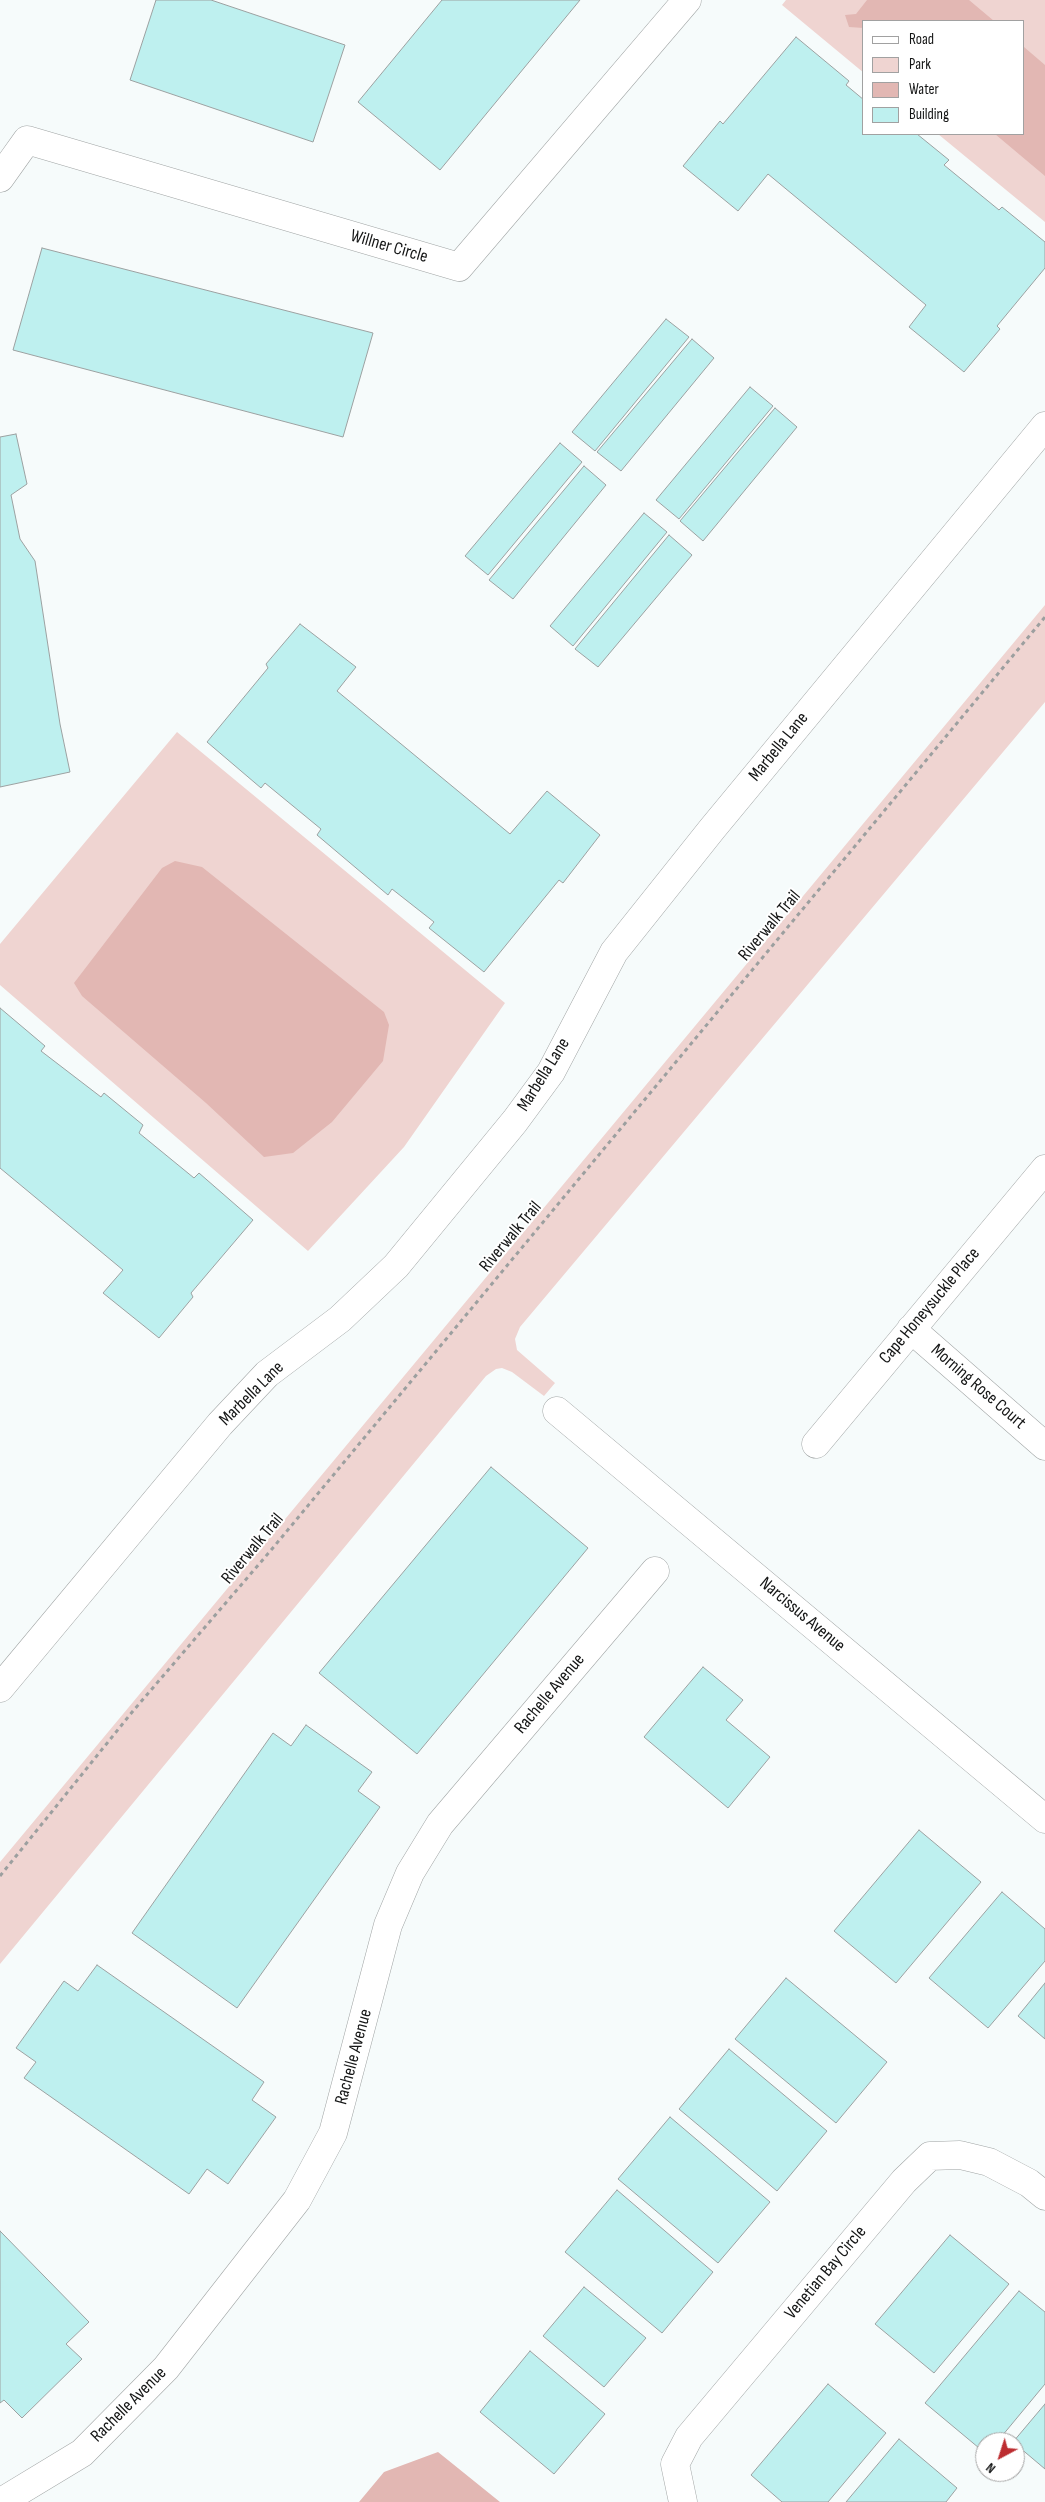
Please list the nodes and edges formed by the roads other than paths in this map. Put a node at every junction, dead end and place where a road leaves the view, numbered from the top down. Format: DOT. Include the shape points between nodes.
graph roads {
  1 [pos="687,0"];
  2 [pos="0,178"];
  3 [pos="1045,426"];
  4 [pos="1045,1169"];
  5 [pos="911,1329"];
  6 [pos="557,1412"];
  7 [pos="816,1444"];
  8 [pos="1045,1446"];
  9 [pos="655,1571"];
  10 [pos="0,1688"];
  11 [pos="1045,1819"];
  12 [pos="1045,2196"];
  13 [pos="1,2502"];
  14 [pos="683,2502"];
  1 -- 2 [label="street, Willner Circle" via="459,267 27,140"];
  3 -- 10 [label="street, Marbella Lane" via="614,952 551,1072 396,1266 340,1320 260,1381 220,1424"];
  4 -- 5 [label="street, Cape Honeysuckle Place"];
  5 -- 7 [label="street, Cape Honeysuckle Place"];
  5 -- 8 [label="street, Morning Rose Court"];
  6 -- 11 [label="street, Narcissus Avenue"];
  9 -- 13 [label="street, Rachelle Avenue" via="440,1824 410,1873 388,1925 332,2133 297,2200 166,2368 82,2453"];
  12 -- 14 [label="street, Venetian Bay Circle" via="1029,2183 989,2162 960,2155 930,2156 904,2181 688,2437 675,2464"];
}
